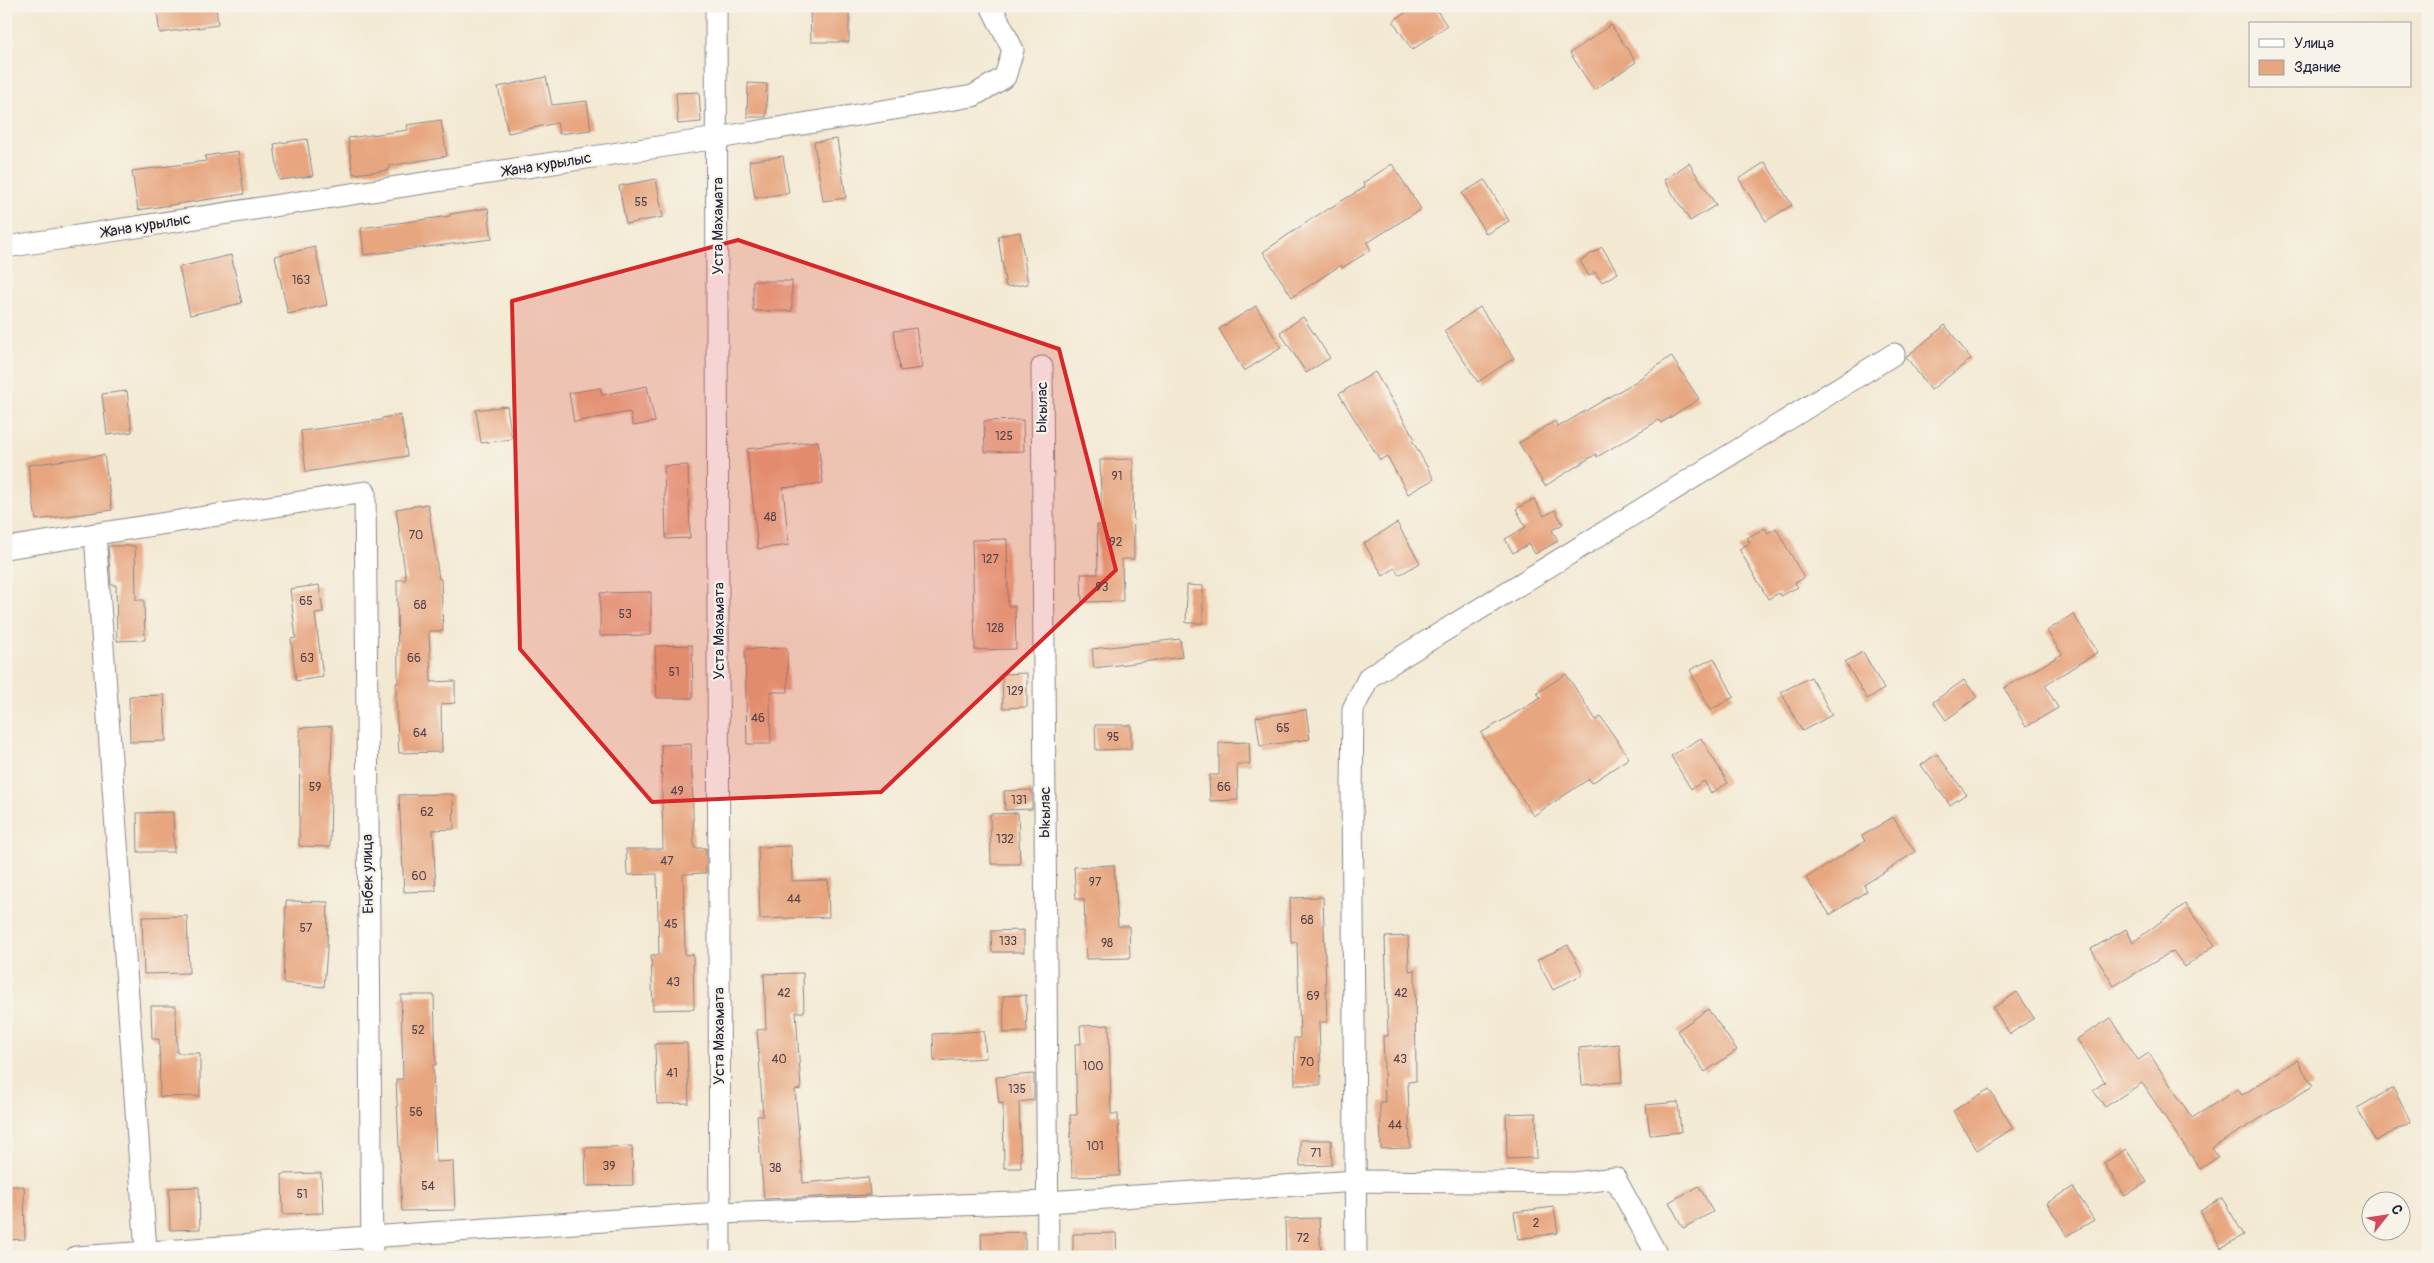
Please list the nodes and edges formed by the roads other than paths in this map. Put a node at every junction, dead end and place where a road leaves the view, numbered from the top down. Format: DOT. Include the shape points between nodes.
graph roads {
  1 [pos="716,6"];
  2 [pos="991,6"];
  3 [pos="717,138"];
  4 [pos="6,248"];
  5 [pos="1894,354"];
  6 [pos="1042,366"];
  7 [pos="95,534"];
  8 [pos="6,548"];
  9 [pos="1356,1180"];
  10 [pos="1048,1202"];
  11 [pos="720,1213"];
  12 [pos="372,1246"];
  13 [pos="146,1251"];
  14 [pos="76,1257"];
  15 [pos="720,1257"];
  16 [pos="1048,1257"];
  17 [pos="1356,1257"];
  18 [pos="1658,1257"];
  1 -- 3 [label="street, Уста Махамата"];
  2 -- 3 [label="street, Жана курылыс" via="1013,50 1005,78 973,96"];
  3 -- 4 [label="street, Жана курылыс"];
  3 -- 11 [label="street, Уста Махамата"];
  5 -- 9 [label="street" via="1369,677 1353,709"];
  6 -- 10 [label="street, Ыкылас"];
  7 -- 8 [label="street"];
  7 -- 12 [label="street, Енбек улица" via="365,492"];
  7 -- 13 [label="street"];
  9 -- 10 [label="street"];
  9 -- 17 [label="street"];
  9 -- 18 [label="street" via="1574,1183 1615,1178"];
  10 -- 11 [label="street"];
  10 -- 16 [label="street, Ыкылас"];
  11 -- 12 [label="street"];
  11 -- 15 [label="street, Уста Махамата"];
  12 -- 13 [label="street"];
  13 -- 14 [label="street"];
}
